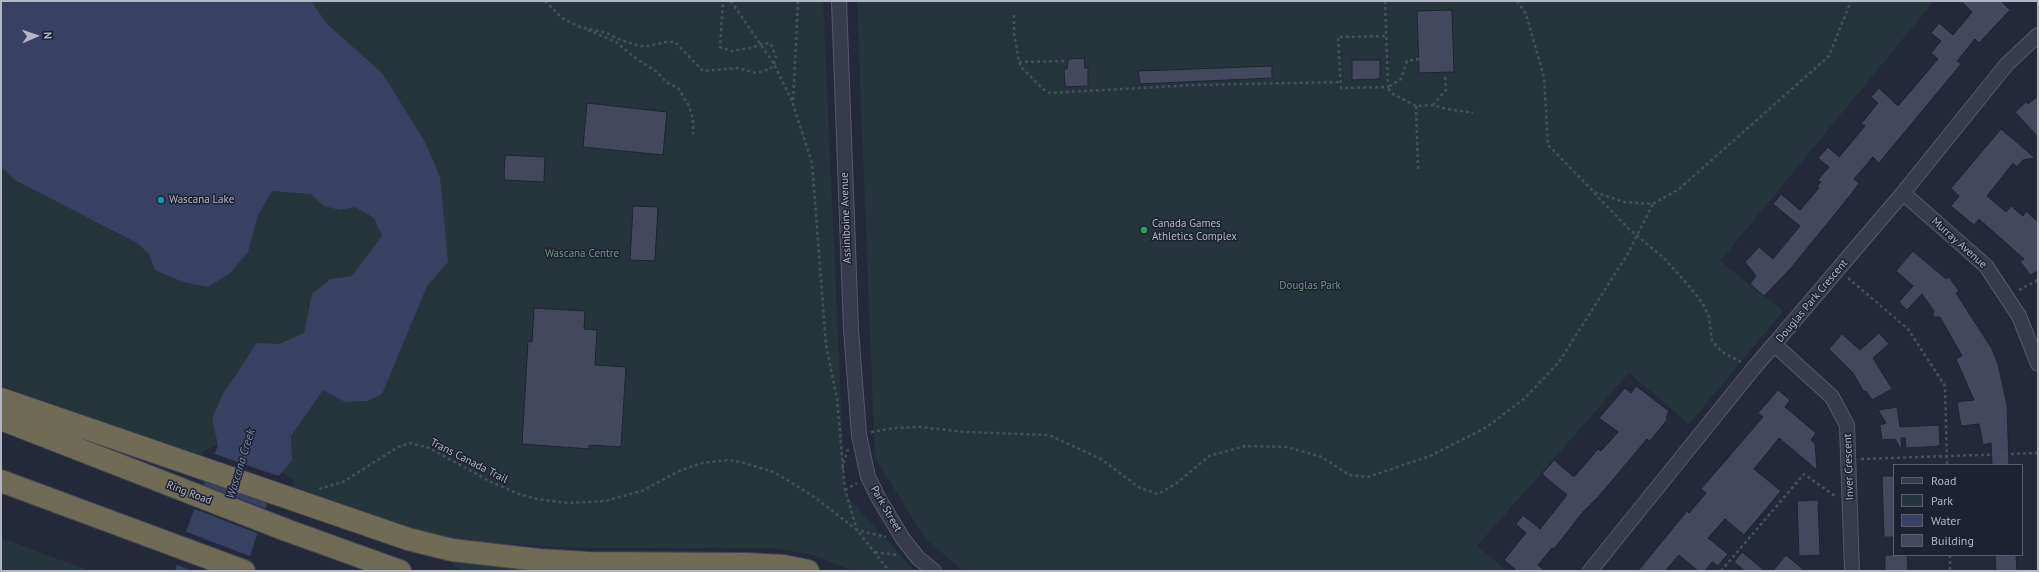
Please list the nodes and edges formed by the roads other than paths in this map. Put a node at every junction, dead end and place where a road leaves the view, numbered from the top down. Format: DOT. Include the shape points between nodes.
graph roads {
  1 [pos="839,1"];
  2 [pos="2038,35"];
  3 [pos="1903,193"];
  4 [pos="1775,345"];
  5 [pos="2038,364"];
  6 [pos="1,399"];
  7 [pos="1,419"];
  8 [pos="859,435"];
  9 [pos="1,481"];
  10 [pos="244,571"];
  11 [pos="400,571"];
  12 [pos="808,571"];
  13 [pos="934,571"];
  14 [pos="1590,571"];
  15 [pos="1852,571"];
  1 -- 8 [label="street, Assiniboine Avenue" via="851,330"];
  2 -- 3 [label="street, Douglas Park Crescent" via="2007,64"];
  3 -- 4 [label="street, Douglas Park Crescent"];
  3 -- 5 [label="street, Murray Avenue" via="1986,266 2019,316"];
  4 -- 14 [label="street, Douglas Park Crescent" via="1752,369"];
  4 -- 15 [label="street, Inver Crescent" via="1832,397 1847,425"];
  6 -- 12 [label="highway" via="408,539 452,550 499,557 589,563 747,564 784,566"];
  7 -- 11 [label="highway, Ring Road" via="286,530"];
  8 -- 13 [label="street, Park Street" via="868,477 903,539 918,558"];
  9 -- 10 [label="highway"];
}
